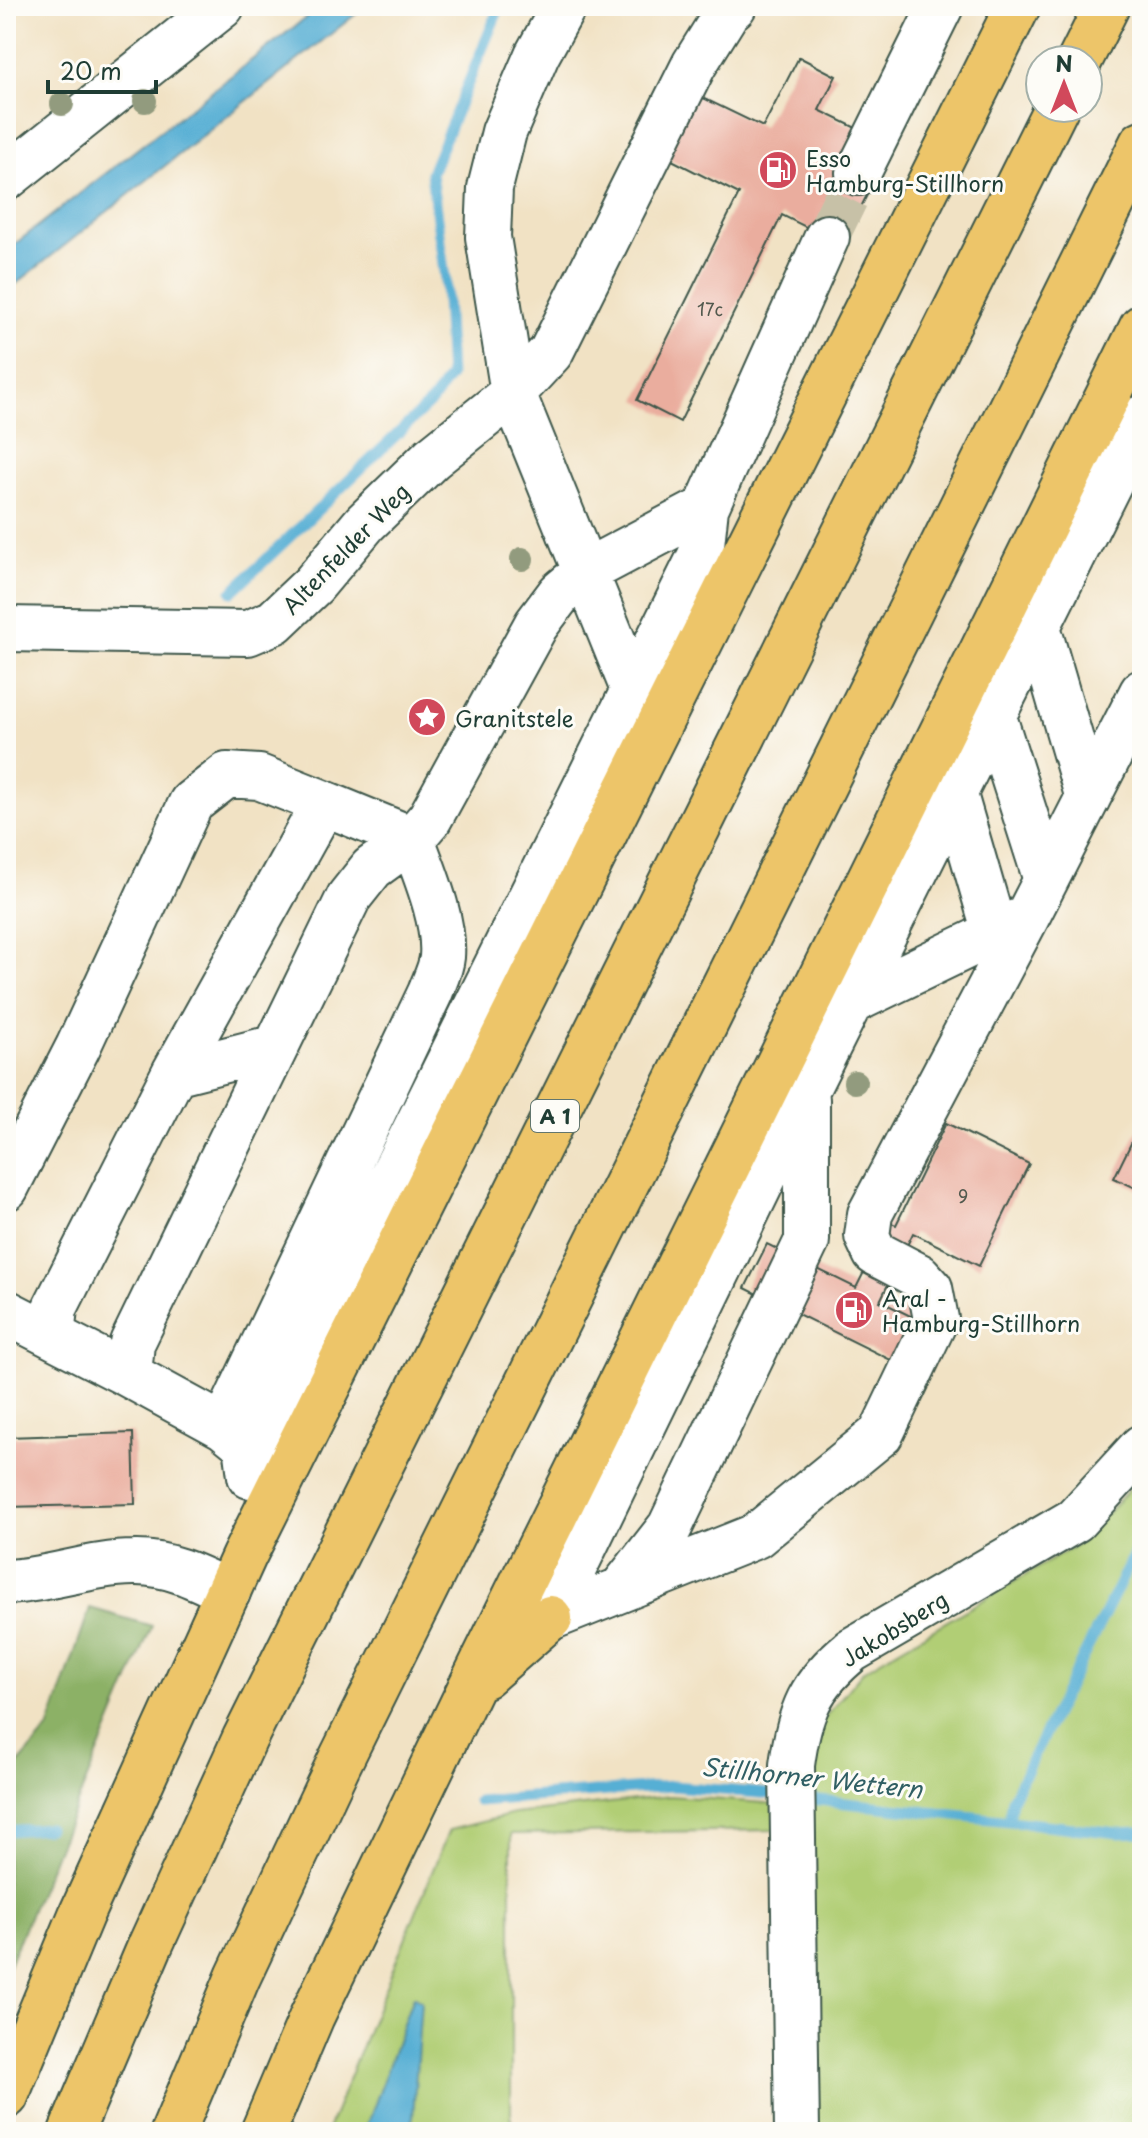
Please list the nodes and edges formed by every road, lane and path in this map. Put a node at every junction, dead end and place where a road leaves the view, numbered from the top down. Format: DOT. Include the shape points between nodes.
graph roads {
  1 [pos="222,6"];
  2 [pos="564,6"];
  3 [pos="734,6"];
  4 [pos="941,6"];
  5 [pos="1018,6"];
  6 [pos="1107,6"];
  7 [pos="1088,44"];
  8 [pos="1048,124"];
  9 [pos="1142,143"];
  10 [pos="858,173"];
  11 [pos="6,178"];
  12 [pos="827,237"];
  13 [pos="1142,327"];
  14 [pos="513,393"];
  15 [pos="1142,418"];
  16 [pos="706,508"];
  17 [pos="585,572"];
  18 [pos="1038,627"];
  19 [pos="6,629"];
  20 [pos="634,692"];
  21 [pos="1142,692"];
  22 [pos="994,717"];
  23 [pos="955,795"];
  24 [pos="1088,798"];
  25 [pos="324,803"];
  26 [pos="412,839"];
  27 [pos="1023,910"];
  28 [pos="851,1002"];
  29 [pos="276,1047"];
  30 [pos="174,1073"];
  31 [pos="807,1089"];
  32 [pos="6,1188"];
  33 [pos="6,1312"];
  34 [pos="52,1335"];
  35 [pos="129,1375"];
  36 [pos="224,1427"];
  37 [pos="1142,1447"];
  38 [pos="250,1476"];
  39 [pos="236,1574"];
  40 [pos="6,1582"];
  41 [pos="622,1589"];
  42 [pos="550,1618"];
  43 [pos="470,1688"];
  44 [pos="6,2096"];
  45 [pos="71,2132"];
  46 [pos="173,2132"];
  47 [pos="263,2132"];
  48 [pos="797,2132"];
  1 -- 11 [label="street"];
  2 -- 14 [label="street" via="504,132 490,188 488,237"];
  3 -- 14 [label="street, Altenfelder Weg" via="694,65 551,352"];
  4 -- 10 [label="street"];
  5 -- 39 [label="highway"];
  6 -- 7 [label="highway"];
  8 -- 45 [label="highway, A 1" via="245,1738"];
  9 -- 46 [label="highway" via="338,1765 238,1977"];
  12 -- 16 [label="street"];
  13 -- 43 [label="highway"];
  14 -- 17 [label="street"];
  14 -- 19 [label="street, Altenfelder Weg" via="432,458 274,622 248,633"];
  15 -- 18 [label="street"];
  16 -- 17 [label="street"];
  16 -- 20 [label="street" via="701,554"];
  17 -- 20 [label="street"];
  17 -- 26 [label="street" via="560,593 536,625 430,818"];
  18 -- 22 [label="street"];
  18 -- 24 [label="street"];
  20 -- 38 [label="street" via="298,1365"];
  21 -- 24 [label="street"];
  22 -- 23 [label="street"];
  22 -- 27 [label="street"];
  23 -- 27 [label="street"];
  23 -- 28 [label="street"];
  24 -- 27 [label="street"];
  25 -- 26 [label="street"];
  25 -- 30 [label="street"];
  25 -- 32 [label="street" via="259,777 227,775 191,803"];
  26 -- 29 [label="street" via="372,868 349,897"];
  26 -- 36 [label="street" via="432,897 442,958"];
  27 -- 28 [label="street"];
  27 -- 41 [label="street" via="870,1214 867,1236 875,1253 919,1276 930,1288 936,1319 881,1434 756,1536"];
  28 -- 31 [label="street"];
  29 -- 30 [label="street"];
  29 -- 35 [label="street" via="132,1343"];
  30 -- 34 [label="street" via="55,1308"];
  31 -- 41 [label="street" via="807,1241 670,1527"];
  31 -- 42 [label="street"];
  33 -- 34 [label="street"];
  34 -- 35 [label="street"];
  35 -- 36 [label="street"];
  36 -- 38 [label="street" via="246,1445"];
  37 -- 48 [label="street, Jakobsberg" via="1075,1520 852,1650 809,1697 792,1765"];
  38 -- 39 [label="highway"];
  39 -- 40 [label="street" via="190,1574 138,1562"];
  39 -- 44 [label="highway" via="81,1915"];
  41 -- 42 [label="street"];
  42 -- 43 [label="highway"];
  43 -- 47 [label="highway" via="312,2016"];
}
